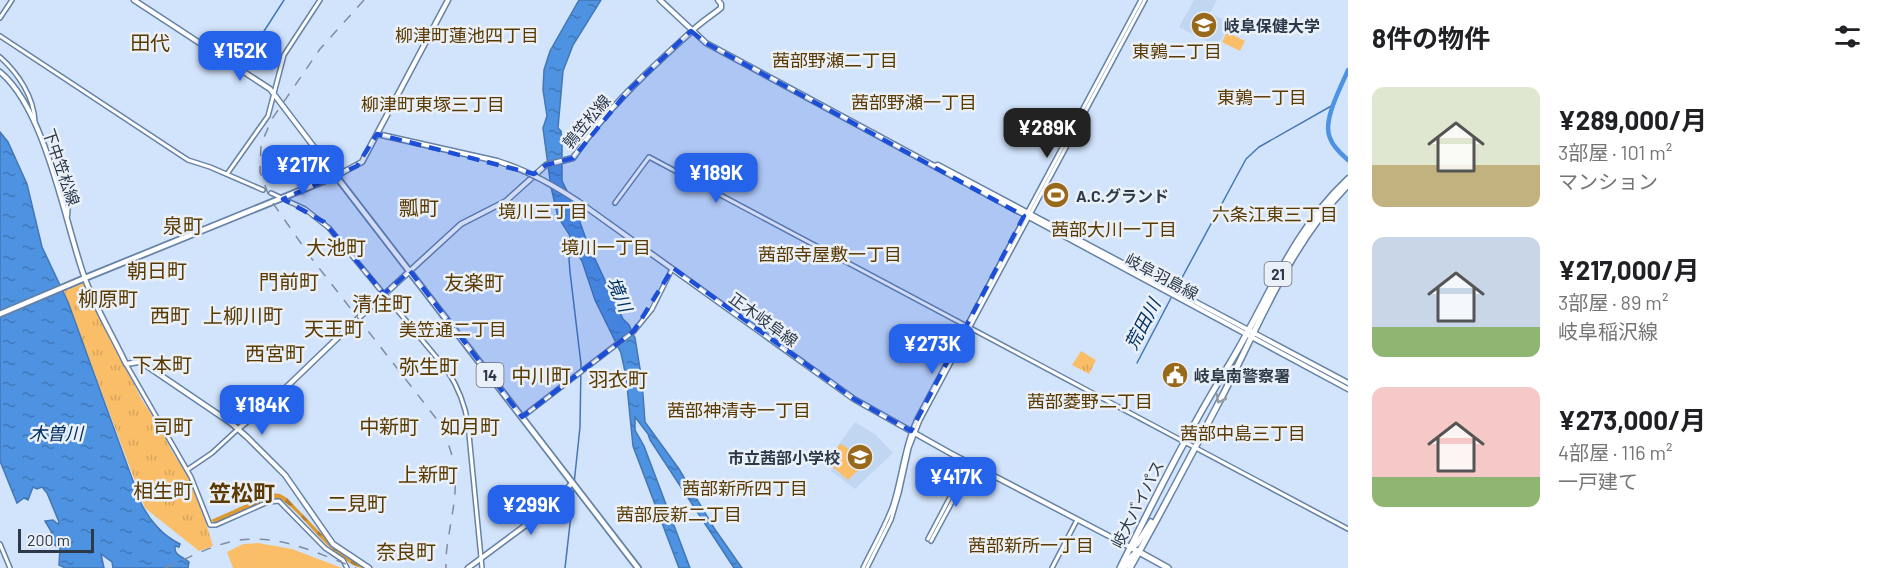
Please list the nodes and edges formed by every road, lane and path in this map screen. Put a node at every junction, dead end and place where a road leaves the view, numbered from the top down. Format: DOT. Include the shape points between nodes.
graph roads {
  1 [pos="12,0"];
  2 [pos="134,0"];
  3 [pos="320,0"];
  4 [pos="448,0"];
  5 [pos="660,0"];
  6 [pos="718,0"];
  7 [pos="1143,0"];
  8 [pos="0,18"];
  9 [pos="691,31"];
  10 [pos="0,36"];
  11 [pos="0,57"];
  12 [pos="0,72"];
  13 [pos="275,94"];
  14 [pos="35,125"];
  15 [pos="377,134"];
  16 [pos="67,169"];
  17 [pos="227,174"];
  18 [pos="336,176"];
  19 [pos="1348,179"];
  20 [pos="1348,185"];
  21 [pos="263,190"];
  22 [pos="271,193"];
  23 [pos="283,198"];
  24 [pos="615,203"];
  25 [pos="1027,215"];
  26 [pos="1316,217"];
  27 [pos="68,225"];
  28 [pos="673,268"];
  29 [pos="410,271"];
  30 [pos="85,278"];
  31 [pos="384,294"];
  32 [pos="0,314"];
  33 [pos="968,326"];
  34 [pos="1249,333"];
  35 [pos="126,364"];
  36 [pos="1348,383"];
  37 [pos="1348,389"];
  38 [pos="522,417"];
  39 [pos="238,429"];
  40 [pos="913,432"];
  41 [pos="1184,442"];
  42 [pos="1195,448"];
  43 [pos="971,463"];
  44 [pos="187,470"];
  45 [pos="573,484"];
  46 [pos="1160,513"];
  47 [pos="1077,520"];
  48 [pos="1348,530"];
  49 [pos="929,540"];
  50 [pos="0,544"];
  51 [pos="1130,547"];
  52 [pos="1139,552"];
  53 [pos="481,560"];
  54 [pos="10,568"];
  55 [pos="347,568"];
  56 [pos="369,568"];
  57 [pos="468,568"];
  58 [pos="482,568"];
  59 [pos="638,568"];
  60 [pos="865,568"];
  61 [pos="1052,568"];
  62 [pos="1122,568"];
  63 [pos="1130,568"];
  64 [pos="1168,568"];
  1 -- 8 [label="street"];
  2 -- 13 [label="main road"];
  3 -- 13 [label="street" via="284,55"];
  4 -- 15 [label="main road"];
  5 -- 9 [label="main road, 岐阜羽島線"];
  6 -- 9 [label="main road, 鶉笠松線" via="721,8"];
  7 -- 25 [label="street"];
  9 -- 25 [label="main road, 岐阜羽島線" via="715,48"];
  9 -- 29 [label="main road, 鶉笠松線" via="640,77 573,158 542,167 501,204 461,224"];
  10 -- 17 [label="street" via="181,156"];
  11 -- 14 [label="street" via="25,89"];
  12 -- 14 [label="main road, 下中笠松線" via="20,95"];
  13 -- 17 [label="street" via="266,121"];
  13 -- 18 [label="main road"];
  14 -- 27 [label="main road, 下中笠松線" via="51,163"];
  15 -- 18 [label="main road" via="362,162"];
  15 -- 28 [label="main road, 正木岐阜線, bridge" via="497,161 545,180"];
  16 -- 27 [label="main road"];
  17 -- 21 [label="street"];
  18 -- 23 [label="main road"];
  18 -- 29 [label="main road, 14"];
  19 -- 26 [label="highway, 岐大バイパス / 21"];
  20 -- 26 [label="highway, 岐大バイパス / 21"];
  22 -- 23 [label="street"];
  23 -- 30 [label="main road"];
  23 -- 31 [label="street" via="329,228"];
  24 -- 33 [label="street" via="649,156"];
  25 -- 33 [label="street"];
  25 -- 34 [label="main road, 岐阜羽島線"];
  26 -- 34 [label="highway, 岐大バイパス / 21" via="1284,263"];
  27 -- 30 [label="main road, 下中笠松線"];
  28 -- 38 [label="street" via="652,309 634,331"];
  28 -- 40 [label="main road, 正木岐阜線" via="854,399"];
  29 -- 31 [label="main road, 鶉笠松線"];
  29 -- 38 [label="main road, 14"];
  30 -- 32 [label="main road"];
  30 -- 35 [label="main road, 下中笠松線"];
  31 -- 39 [label="main road, 鶉笠松線"];
  31 -- 53 [label="street" via="447,370 464,404"];
  33 -- 40 [label="street"];
  33 -- 41 [label="street"];
  34 -- 36 [label="main road, 岐阜羽島線"];
  34 -- 37 [label="main road, 岐阜羽島線"];
  34 -- 41 [label="highway, 岐大バイパス / 21"];
  34 -- 42 [label="highway, 岐大バイパス / 21, one-way"];
  35 -- 39 [label="main road" via="144,364"];
  35 -- 44 [label="street"];
  38 -- 45 [label="main road, 14"];
  39 -- 44 [label="street"];
  39 -- 56 [label="main road" via="285,475 333,544"];
  40 -- 43 [label="main road, 正木岐阜線"];
  40 -- 60 [label="street" via="896,504"];
  41 -- 42 [label="street"];
  41 -- 51 [label="highway, 岐大バイパス / 21"];
  42 -- 46 [label="highway, 岐大バイパス / 21"];
  42 -- 48 [label="street"];
  43 -- 47 [label="main road, 正木岐阜線"];
  43 -- 49 [label="street"];
  44 -- 55 [label="street" via="210,525 279,501"];
  45 -- 53 [label="main road"];
  45 -- 59 [label="main road, 14"];
  46 -- 51 [label="highway, 21" via="1137,544"];
  46 -- 52 [label="highway, 岐大バイパス / 21"];
  47 -- 51 [label="main road, 正木岐阜線"];
  47 -- 61 [label="street"];
  50 -- 54 [label="street"];
  51 -- 52 [label="highway"];
  51 -- 62 [label="highway, 岐大バイパス / 21"];
  52 -- 62 [label="highway, 21"];
  52 -- 63 [label="highway, 岐大バイパス / 21"];
  52 -- 64 [label="highway"];
  53 -- 57 [label="main road"];
  53 -- 58 [label="street"];
}
